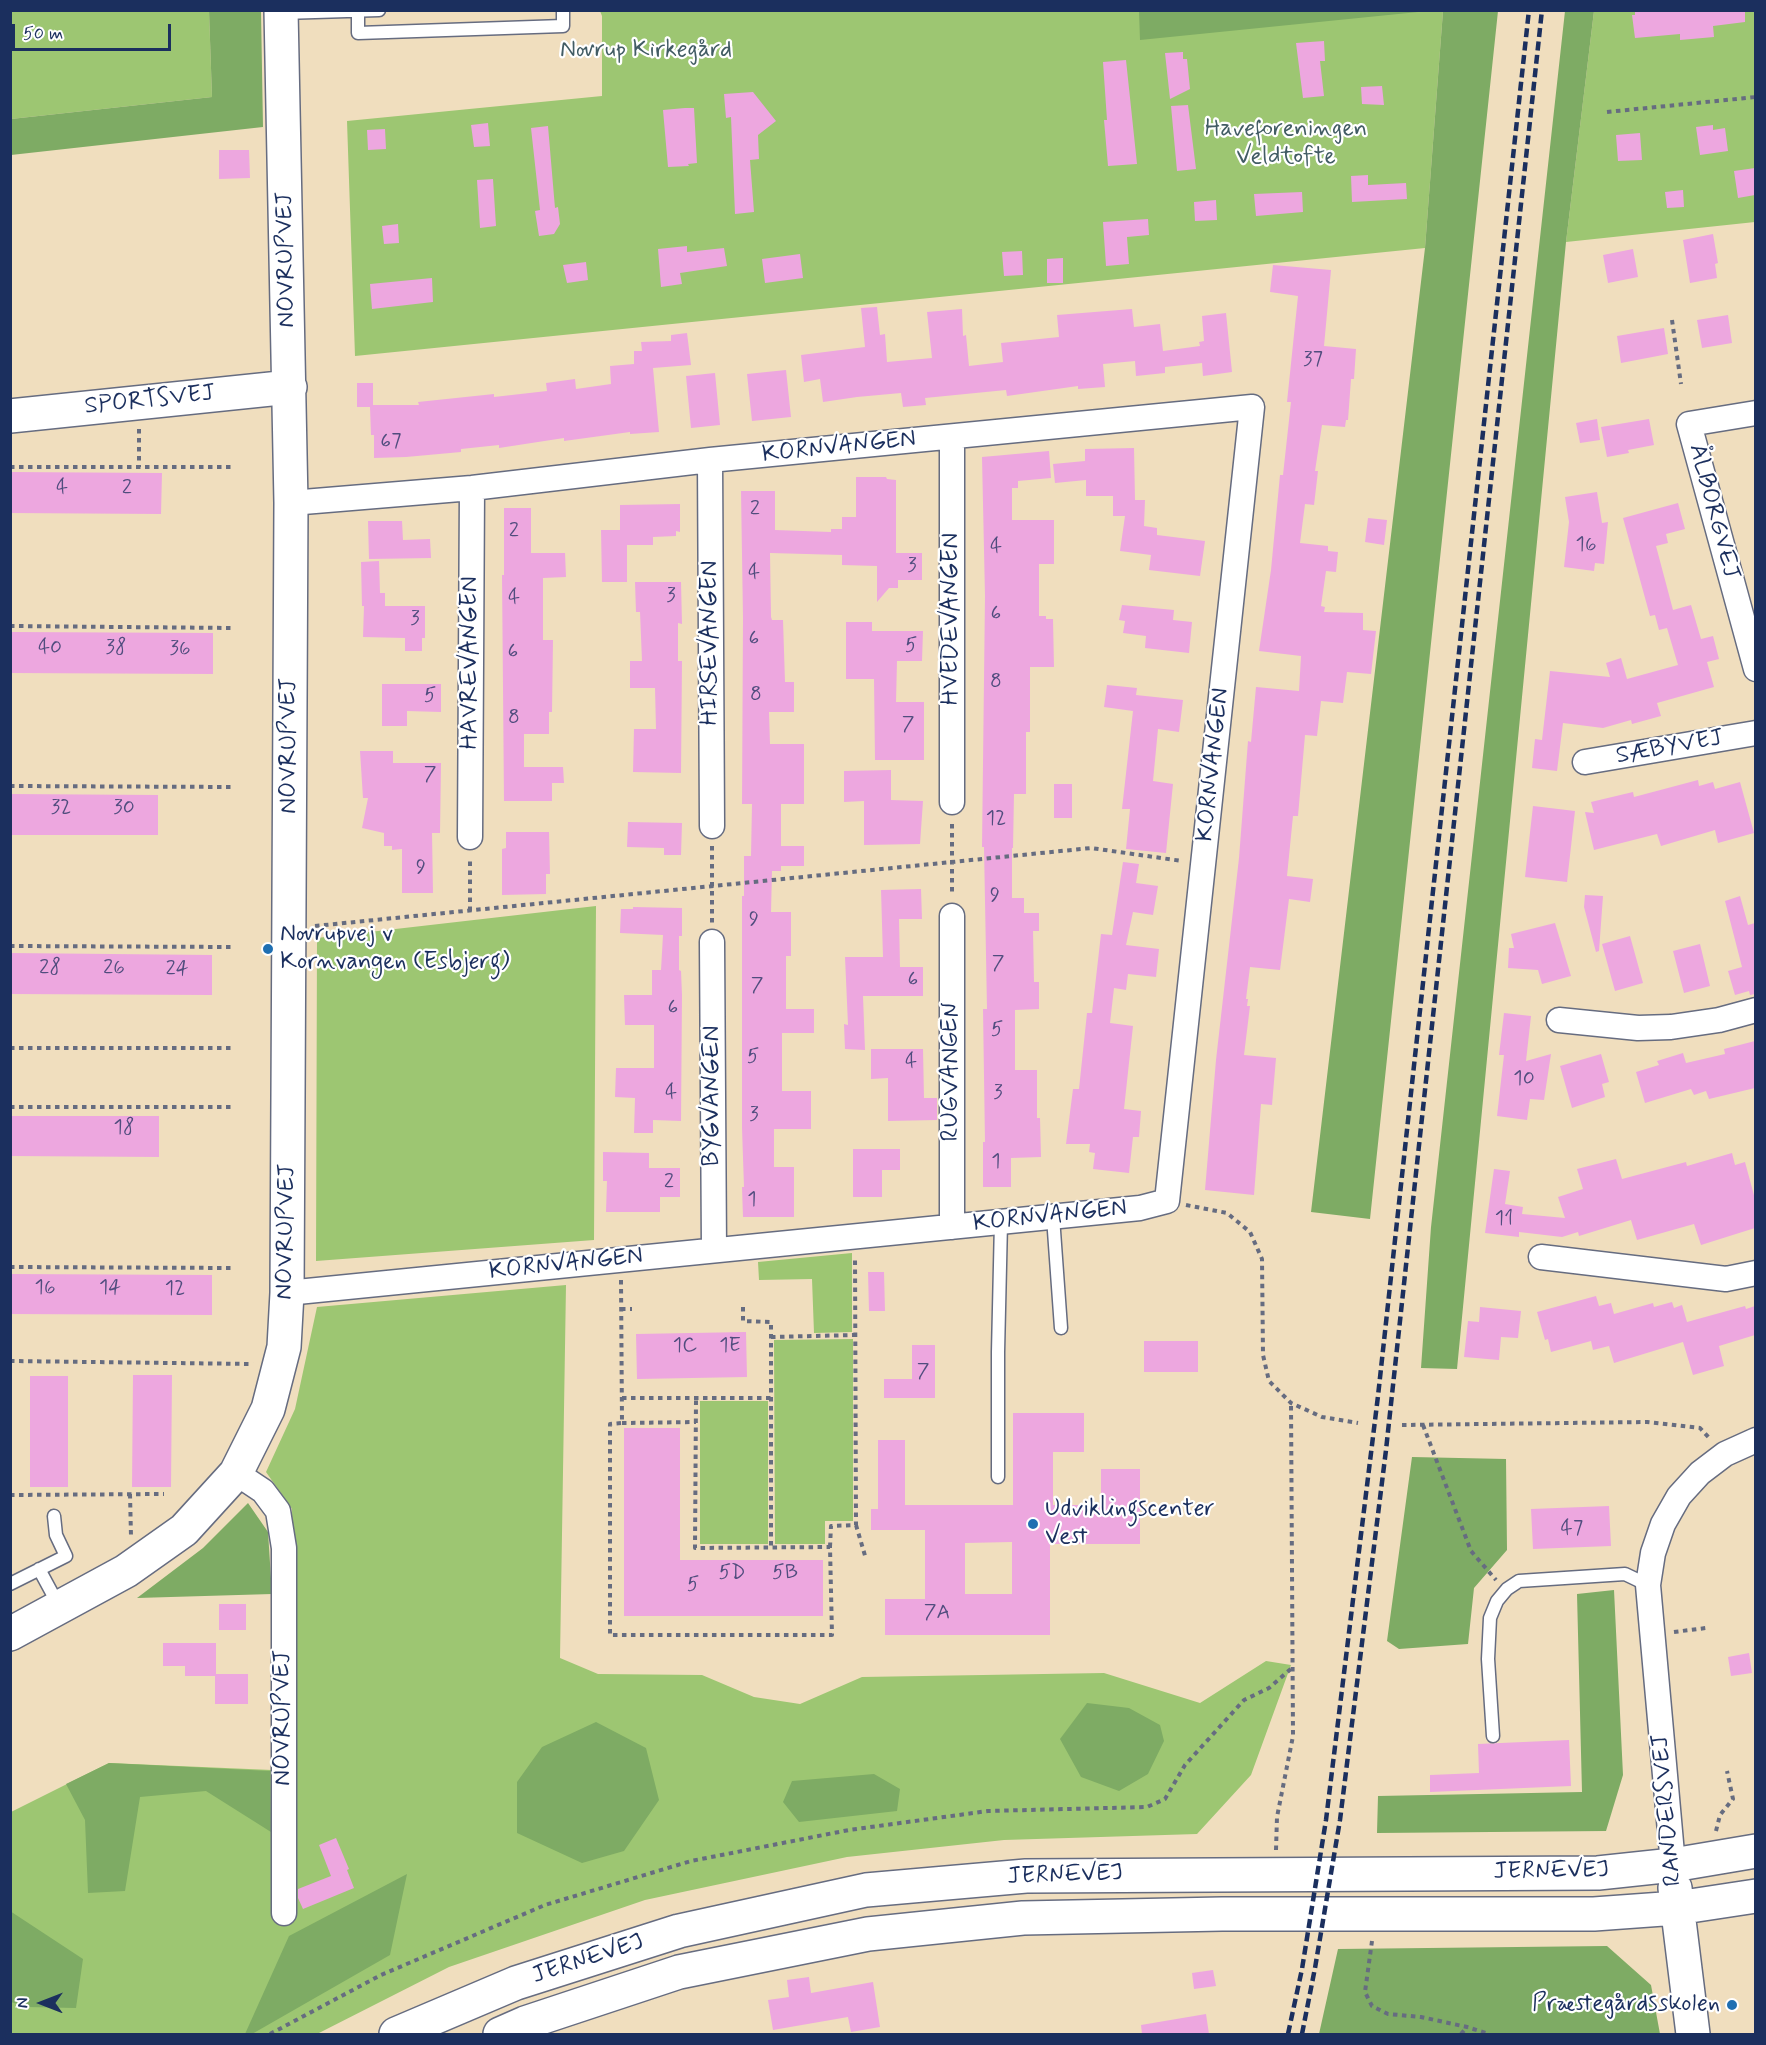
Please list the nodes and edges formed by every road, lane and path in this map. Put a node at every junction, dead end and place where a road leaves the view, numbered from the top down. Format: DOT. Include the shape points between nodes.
graph roads {
  1 [pos="379,10"];
  2 [pos="563,10"];
  3 [pos="358,11"];
  4 [pos="281,12"];
  5 [pos="1755,97"];
  6 [pos="1607,112"];
  7 [pos="1672,320"];
  8 [pos="1682,384"];
  9 [pos="290,387"];
  10 [pos="139,402"];
  11 [pos="1755,412"];
  12 [pos="10,416"];
  13 [pos="952,437"];
  14 [pos="710,460"];
  15 [pos="10,466"];
  16 [pos="139,467"];
  17 [pos="233,467"];
  18 [pos="472,488"];
  19 [pos="291,503"];
  20 [pos="10,626"];
  21 [pos="233,628"];
  22 [pos="1755,669"];
  23 [pos="1755,733"];
  24 [pos="1585,762"];
  25 [pos="10,786"];
  26 [pos="233,787"];
  27 [pos="952,802"];
  28 [pos="712,826"];
  29 [pos="470,837"];
  30 [pos="952,862"];
  31 [pos="1203,864"];
  32 [pos="712,886"];
  33 [pos="470,911"];
  34 [pos="952,916"];
  35 [pos="289,929"];
  36 [pos="712,942"];
  37 [pos="10,946"];
  38 [pos="233,947"];
  39 [pos="1755,1010"];
  40 [pos="1558,1020"];
  41 [pos="10,1048"];
  42 [pos="233,1048"];
  43 [pos="10,1107"];
  44 [pos="233,1107"];
  45 [pos="1167,1202"];
  46 [pos="1053,1217"];
  47 [pos="1001,1222"];
  48 [pos="952,1227"];
  49 [pos="855,1236"];
  50 [pos="714,1250"];
  51 [pos="1541,1257"];
  52 [pos="621,1260"];
  53 [pos="10,1267"];
  54 [pos="233,1268"];
  55 [pos="1755,1273"];
  56 [pos="287,1293"];
  57 [pos="743,1307"];
  58 [pos="632,1309"];
  59 [pos="621,1310"];
  60 [pos="1062,1329"];
  61 [pos="855,1335"];
  62 [pos="771,1337"];
  63 [pos="10,1361"];
  64 [pos="279,1367"];
  65 [pos="622,1398"];
  66 [pos="696,1398"];
  67 [pos="771,1398"];
  68 [pos="1291,1402"];
  69 [pos="696,1422"];
  70 [pos="622,1423"];
  71 [pos="1358,1423"];
  72 [pos="1402,1425"];
  73 [pos="1423,1425"];
  74 [pos="1755,1440"];
  75 [pos="1725,1454"];
  76 [pos="236,1473"];
  77 [pos="998,1477"];
  78 [pos="130,1494"];
  79 [pos="164,1494"];
  80 [pos="10,1495"];
  81 [pos="54,1516"];
  82 [pos="856,1525"];
  83 [pos="830,1547"];
  84 [pos="771,1548"];
  85 [pos="866,1559"];
  86 [pos="140,1562"];
  87 [pos="39,1569"];
  88 [pos="10,1584"];
  89 [pos="1648,1585"];
  90 [pos="1507,1588"];
  91 [pos="59,1607"];
  92 [pos="1706,1628"];
  93 [pos="1676,1632"];
  94 [pos="10,1634"];
  95 [pos="1293,1667"];
  96 [pos="1493,1736"];
  97 [pos="1727,1771"];
  98 [pos="1716,1832"];
  99 [pos="1755,1851"];
  100 [pos="1673,1865"];
  101 [pos="1755,1872"];
  102 [pos="1276,1874"];
  103 [pos="1755,1896"];
  104 [pos="1677,1908"];
  105 [pos="284,1913"];
  106 [pos="1376,1915"];
  107 [pos="1478,1915"];
  108 [pos="1467,2027"];
  109 [pos="270,2034"];
  110 [pos="396,2034"];
  111 [pos="500,2034"];
  112 [pos="1461,2034"];
  113 [pos="1489,2034"];
  114 [pos="1693,2034"];
  1 -- 3 [label="lane"];
  2 -- 3 [label="lane" via="563,26 358,33"];
  3 -- 4 [label="lane"];
  4 -- 9 [label="main road, NOVRUPVEJ"];
  5 -- 6 [label="path"];
  7 -- 8 [label="path"];
  9 -- 10 [label="main road, SPORTSVEJ"];
  9 -- 19 [label="main road, NOVRUPVEJ"];
  10 -- 12 [label="main road, SPORTSVEJ"];
  10 -- 16 [label="path"];
  11 -- 22 [label="street, ÅLBORGVEJ" via="1689,424"];
  13 -- 14 [label="street, KORNVANGEN"];
  13 -- 27 [label="street, HVEDEVANGEN"];
  13 -- 31 [label="street, KORNVANGEN" via="1252,407"];
  14 -- 18 [label="street, KORNVANGEN"];
  14 -- 28 [label="street, HIRSEVANGEN"];
  15 -- 16 [label="path"];
  16 -- 17 [label="path"];
  18 -- 19 [label="street, KORNVANGEN"];
  18 -- 29 [label="street, HAVREVANGEN"];
  19 -- 35 [label="main road, NOVRUPVEJ"];
  20 -- 21 [label="path"];
  23 -- 24 [label="street, SÆBYVEJ"];
  25 -- 26 [label="path"];
  27 -- 30 [label="path"];
  28 -- 32 [label="path"];
  29 -- 33 [label="path"];
  30 -- 31 [label="path" via="1091,848"];
  30 -- 32 [label="path"];
  30 -- 34 [label="path"];
  31 -- 45 [label="street, KORNVANGEN"];
  32 -- 33 [label="path"];
  32 -- 36 [label="path"];
  33 -- 35 [label="path"];
  34 -- 48 [label="street, RUGVANGEN"];
  35 -- 56 [label="main road, NOVRUPVEJ"];
  36 -- 50 [label="street, BYGVANGEN"];
  37 -- 38 [label="path"];
  39 -- 40 [label="street" via="1671,1027 1638,1028"];
  41 -- 42 [label="path"];
  43 -- 44 [label="path"];
  45 -- 46 [label="street, KORNVANGEN"];
  45 -- 68 [label="path" via="1227,1213 1251,1232 1262,1259 1263,1355 1269,1381"];
  46 -- 47 [label="street, KORNVANGEN"];
  46 -- 60 [label="lane"];
  47 -- 48 [label="street, KORNVANGEN"];
  47 -- 77 [label="lane"];
  48 -- 49 [label="street, KORNVANGEN"];
  49 -- 50 [label="street, KORNVANGEN"];
  49 -- 61 [label="path"];
  50 -- 52 [label="street, KORNVANGEN"];
  51 -- 55 [label="street" via="1726,1279"];
  52 -- 56 [label="street, KORNVANGEN"];
  52 -- 59 [label="path"];
  53 -- 54 [label="path"];
  56 -- 64 [label="main road, NOVRUPVEJ"];
  57 -- 62 [label="path" via="743,1321 771,1322"];
  58 -- 59 [label="path"];
  59 -- 65 [label="path"];
  61 -- 62 [label="path"];
  61 -- 82 [label="path"];
  62 -- 67 [label="path"];
  63 -- 64 [label="path"];
  64 -- 76 [label="main road, NOVRUPVEJ" via="268,1408"];
  65 -- 66 [label="path"];
  65 -- 70 [label="path"];
  66 -- 67 [label="path"];
  66 -- 69 [label="path"];
  67 -- 84 [label="path"];
  68 -- 71 [label="path" via="1322,1417"];
  68 -- 95 [label="path"];
  69 -- 70 [label="path"];
  69 -- 84 [label="path" via="696,1548"];
  70 -- 83 [label="path" via="610,1424 610,1635 832,1635"];
  72 -- 73 [label="path"];
  73 -- 75 [label="path" via="1647,1422 1700,1428"];
  73 -- 90 [label="path" via="1471,1551"];
  74 -- 75 [label="street, RANDERSVEJ"];
  75 -- 89 [label="street, RANDERSVEJ" via="1679,1496 1659,1534"];
  76 -- 86 [label="main road, NOVRUPVEJ" via="184,1530"];
  76 -- 105 [label="street, NOVRUPVEJ" via="263,1491 278,1511 284,1548"];
  78 -- 79 [label="path"];
  78 -- 80 [label="path"];
  78 -- 86 [label="path" via="130,1533"];
  81 -- 87 [label="lane" via="56,1535 66,1556"];
  82 -- 83 [label="path" via="831,1526"];
  82 -- 85 [label="path"];
  83 -- 84 [label="path"];
  86 -- 91 [label="main road, NOVRUPVEJ"];
  87 -- 88 [label="lane"];
  87 -- 91 [label="lane"];
  89 -- 90 [label="lane" via="1625,1574 1519,1581"];
  89 -- 100 [label="street, RANDERSVEJ"];
  90 -- 96 [label="lane" via="1490,1618 1488,1659"];
  91 -- 94 [label="main road, NOVRUPVEJ"];
  92 -- 93 [label="path"];
  95 -- 102 [label="path" via="1293,1736 1277,1817"];
  95 -- 109 [label="path" via="1269,1688 1245,1700 1185,1764 1165,1799 1147,1807 988,1811 849,1830 691,1861 545,1905 381,1975"];
  97 -- 98 [label="path" via="1733,1799 1720,1815"];
  99 -- 100 [label="main road, JERNEVEJ"];
  100 -- 102 [label="main road, JERNEVEJ" via="1598,1873"];
  100 -- 104 [label="main road, RANDERSVEJ"];
  100 -- 107 [label="main road" via="1651,1893 1536,1898"];
  101 -- 104 [label="main road" via="1696,1881"];
  102 -- 110 [label="main road, JERNEVEJ" via="1026,1876 867,1890 679,1931 516,1983"];
  103 -- 104 [label="main road, JERNEVEJ"];
  104 -- 107 [label="main road, JERNEVEJ" via="1594,1914"];
  104 -- 114 [label="main road, RANDERSVEJ"];
  106 -- 107 [label="main road, JERNEVEJ"];
  106 -- 108 [label="path" via="1365,1992 1372,2006 1388,2014"];
  106 -- 111 [label="main road, JERNEVEJ" via="1023,1918 868,1934 679,1972"];
  108 -- 112 [label="path"];
  108 -- 113 [label="path"];
}
